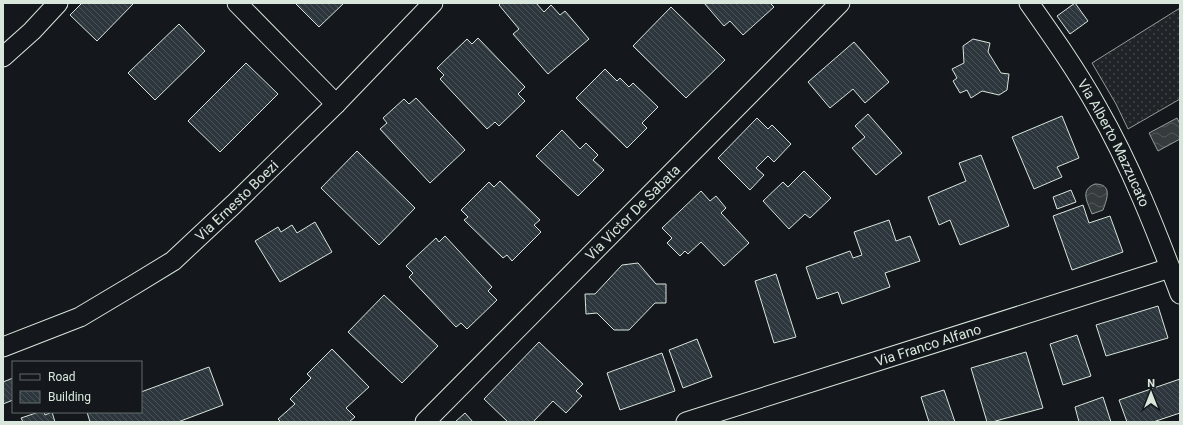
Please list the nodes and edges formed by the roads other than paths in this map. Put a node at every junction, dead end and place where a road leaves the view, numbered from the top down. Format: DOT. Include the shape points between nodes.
graph roads {
  1 [pos="58,3"];
  2 [pos="237,3"];
  3 [pos="433,3"];
  4 [pos="840,3"];
  5 [pos="1028,3"];
  6 [pos="3,57"];
  7 [pos="336,104"];
  8 [pos="1170,268"];
  9 [pos="1180,294"];
  10 [pos="3,347"];
  11 [pos="425,422"];
  12 [pos="686,422"];
  1 -- 6 [label="street"];
  2 -- 7 [label="street"];
  3 -- 7 [label="street, Via Ernesto Boezi"];
  4 -- 11 [label="street, Via Victor De Sabata"];
  5 -- 8 [label="street, Via Alberto Mazzucato" via="1098,108 1140,193"];
  7 -- 10 [label="street, Via Ernesto Boezi" via="173,261 80,317"];
  8 -- 9 [label="street, Via Alberto Mazzucato"];
  8 -- 12 [label="street, Via Franco Alfano"];
}
